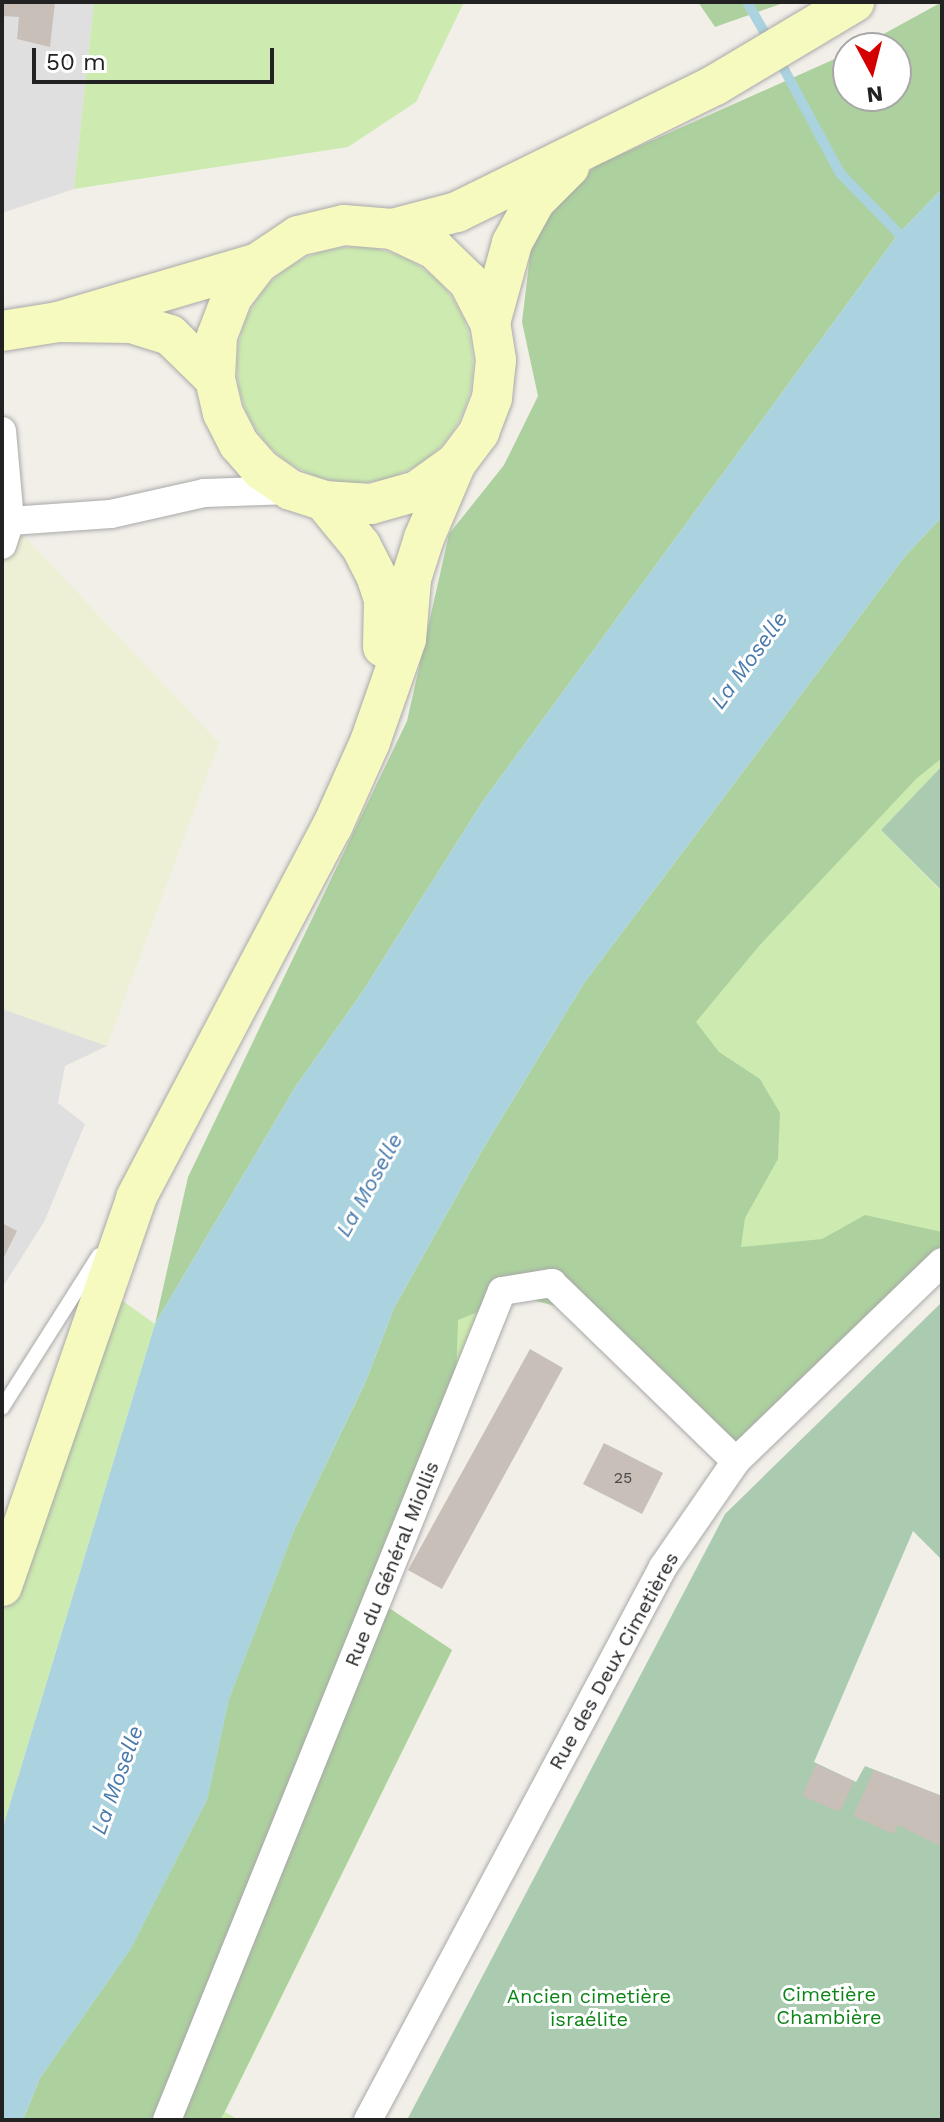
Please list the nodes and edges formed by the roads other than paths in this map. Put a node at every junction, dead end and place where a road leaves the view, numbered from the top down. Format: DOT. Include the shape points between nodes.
graph roads {
  1 [pos="840,10"];
  2 [pos="591,146"];
  3 [pos="392,229"];
  4 [pos="258,263"];
  5 [pos="58,322"];
  6 [pos="490,323"];
  7 [pos="2,331"];
  8 [pos="215,379"];
  9 [pos="2,431"];
  10 [pos="456,463"];
  11 [pos="307,496"];
  12 [pos="6,533"];
  13 [pos="381,711"];
  14 [pos="136,1198"];
  15 [pos="942,1262"];
  16 [pos="2,1408"];
  17 [pos="736,1461"];
  18 [pos="2,1586"];
  19 [pos="167,2120"];
  20 [pos="368,2120"];
  1 -- 2 [label="main road" via="715,85"];
  2 -- 3 [label="main road" via="457,212"];
  2 -- 6 [label="main road" via="535,201 512,243"];
  3 -- 4 [label="main road" via="344,225 321,230 298,236"];
  3 -- 6 [label="main road" via="435,249 469,282"];
  4 -- 5 [label="main road"];
  4 -- 8 [label="main road" via="232,297 217,336"];
  5 -- 7 [label="main road"];
  5 -- 8 [label="main road" via="131,323 170,335"];
  6 -- 10 [label="main road" via="496,360 492,398 479,432"];
  8 -- 11 [label="main road" via="223,413 239,444 262,470"];
  9 -- 12 [label="street"];
  10 -- 11 [label="main road" via="417,491 371,504"];
  10 -- 13 [label="main road" via="411,579 406,639"];
  11 -- 12 [label="street" via="204,493"];
  11 -- 13 [label="main road" via="361,546 384,599"];
  13 -- 14 [label="main road" via="332,827"];
  14 -- 16 [label="lane"];
  14 -- 18 [label="main road"];
  15 -- 17 [label="street, Rue des Deux Cimetières"];
  17 -- 19 [label="street, Rue du Général Miollis" via="552,1283 502,1291"];
  17 -- 20 [label="street, Rue des Deux Cimetières" via="663,1567"];
}
